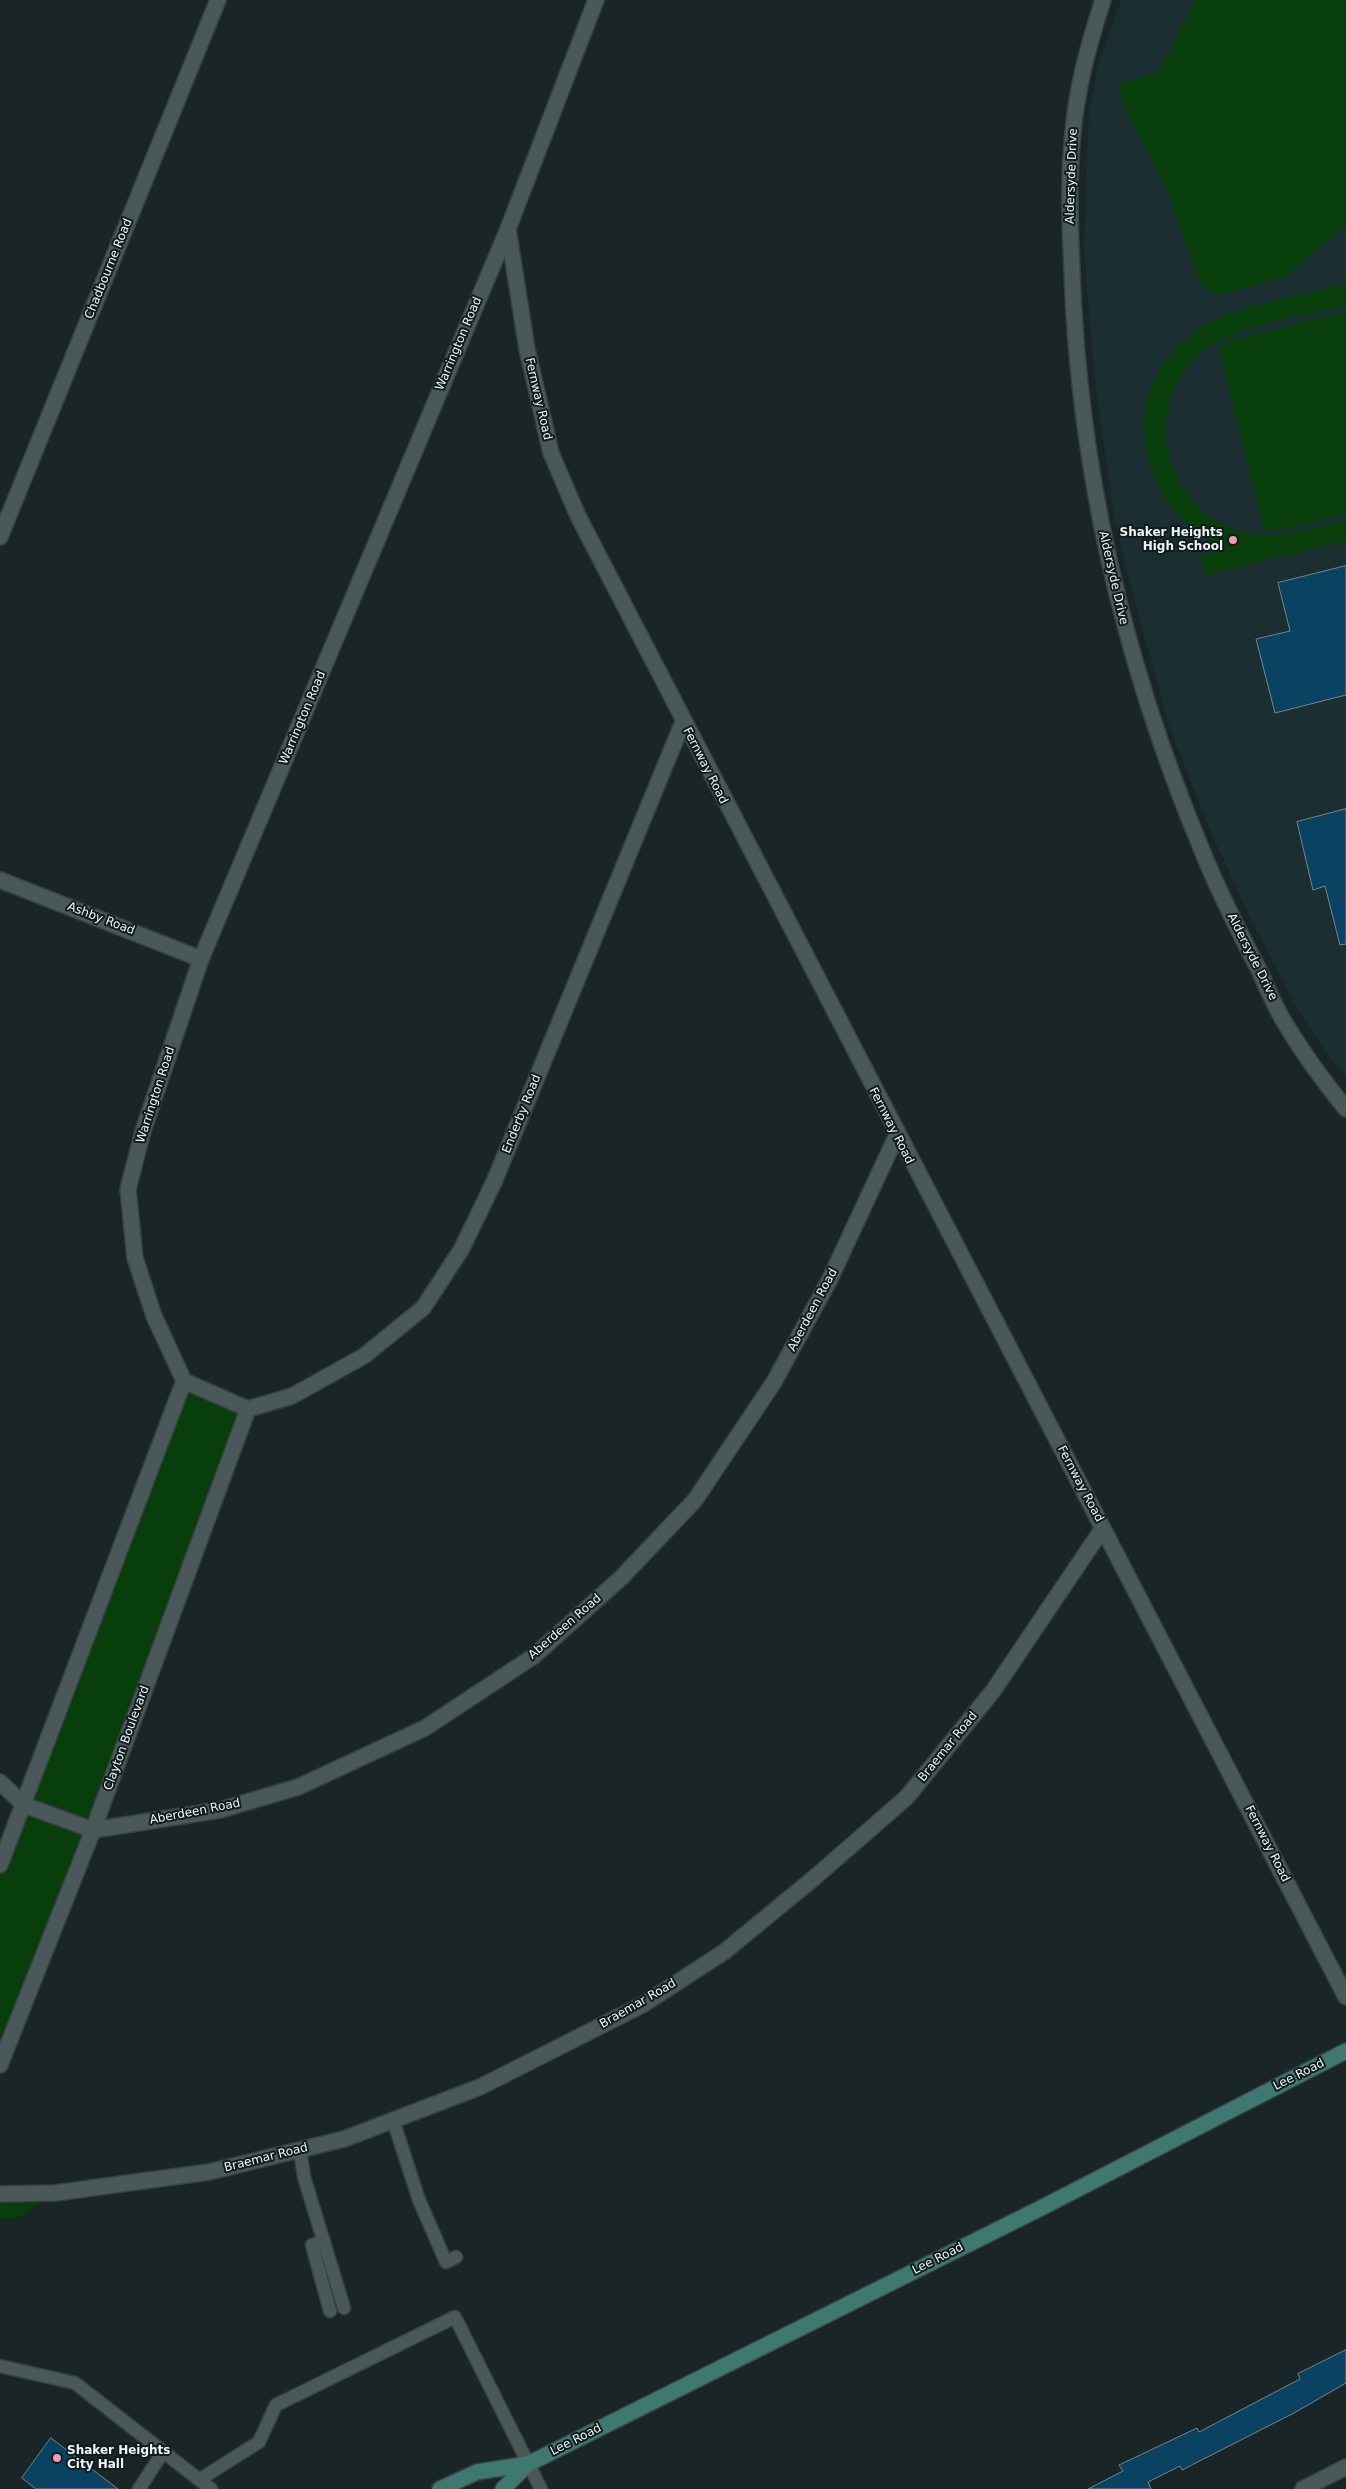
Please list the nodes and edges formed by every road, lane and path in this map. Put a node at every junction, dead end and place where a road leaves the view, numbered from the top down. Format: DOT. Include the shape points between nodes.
graph roads {
  1 [pos="218,0"];
  2 [pos="596,0"];
  3 [pos="1102,0"];
  4 [pos="508,229"];
  5 [pos="0,537"];
  6 [pos="683,722"];
  7 [pos="0,880"];
  8 [pos="201,959"];
  9 [pos="1346,1109"];
  10 [pos="896,1137"];
  11 [pos="184,1381"];
  12 [pos="248,1410"];
  13 [pos="1103,1528"];
  14 [pos="0,1782"];
  15 [pos="24,1805"];
  16 [pos="93,1830"];
  17 [pos="0,1865"];
  18 [pos="1346,1997"];
  19 [pos="1346,2051"];
  20 [pos="0,2065"];
  21 [pos="394,2120"];
  22 [pos="300,2150"];
  23 [pos="0,2194"];
  24 [pos="324,2241"];
  25 [pos="456,2257"];
  26 [pos="344,2308"];
  27 [pos="330,2311"];
  28 [pos="0,2366"];
  29 [pos="163,2452"];
  30 [pos="528,2464"];
  31 [pos="1346,2467"];
  32 [pos="199,2480"];
  33 [pos="139,2489"];
  34 [pos="211,2489"];
  35 [pos="440,2489"];
  36 [pos="503,2489"];
  37 [pos="541,2489"];
  38 [pos="1303,2489"];
  1 -- 5 [label="street, Chadbourne Road"];
  2 -- 4 [label="street, Warrington Road"];
  3 -- 9 [label="street, Aldersyde Drive" via="1083,63 1073,131 1069,195 1073,323 1088,458 1114,590 1142,689 1174,784 1220,893 1286,1026"];
  4 -- 6 [label="street, Fernway Road" via="527,349 551,453 578,516"];
  4 -- 8 [label="street, Warrington Road"];
  6 -- 10 [label="street, Fernway Road"];
  6 -- 12 [label="street, Enderby Road" via="494,1182 461,1250 423,1308 364,1356 292,1396"];
  7 -- 8 [label="street, Ashby Road"];
  8 -- 11 [label="street, Warrington Road" via="143,1131 128,1189 135,1258 154,1316"];
  10 -- 13 [label="street, Fernway Road"];
  10 -- 16 [label="street, Aberdeen Road" via="829,1281 774,1382 695,1500 622,1577 534,1656 425,1728 298,1787 220,1810"];
  11 -- 12 [label="street"];
  11 -- 15 [label="street"];
  12 -- 16 [label="street, Clayton Boulevard"];
  13 -- 18 [label="street, Fernway Road"];
  13 -- 21 [label="street, Braemar Road" via="993,1691 907,1796 814,1878 724,1952 644,2004 480,2087"];
  14 -- 15 [label="street"];
  15 -- 16 [label="street, Aberdeen Road"];
  15 -- 17 [label="street"];
  16 -- 20 [label="street, Clayton Boulevard"];
  19 -- 30 [label="main road, Lee Road" via="1041,2208"];
  21 -- 22 [label="street, Braemar Road" via="344,2139"];
  21 -- 25 [label="lane" via="419,2200 446,2262"];
  22 -- 23 [label="street, Braemar Road" via="209,2172 55,2193"];
  22 -- 24 [label="lane" via="304,2176"];
  24 -- 26 [label="lane"];
  24 -- 27 [label="lane" via="312,2245"];
  28 -- 29 [label="lane" via="74,2383"];
  29 -- 32 [label="lane"];
  29 -- 33 [label="lane"];
  30 -- 32 [label="lane" via="455,2317 276,2405 260,2442"];
  30 -- 35 [label="main road, Lee Road" via="477,2472"];
  30 -- 36 [label="main road, Lee Road"];
  30 -- 37 [label="lane"];
  31 -- 38 [label="street"];
  32 -- 34 [label="lane"];
}
